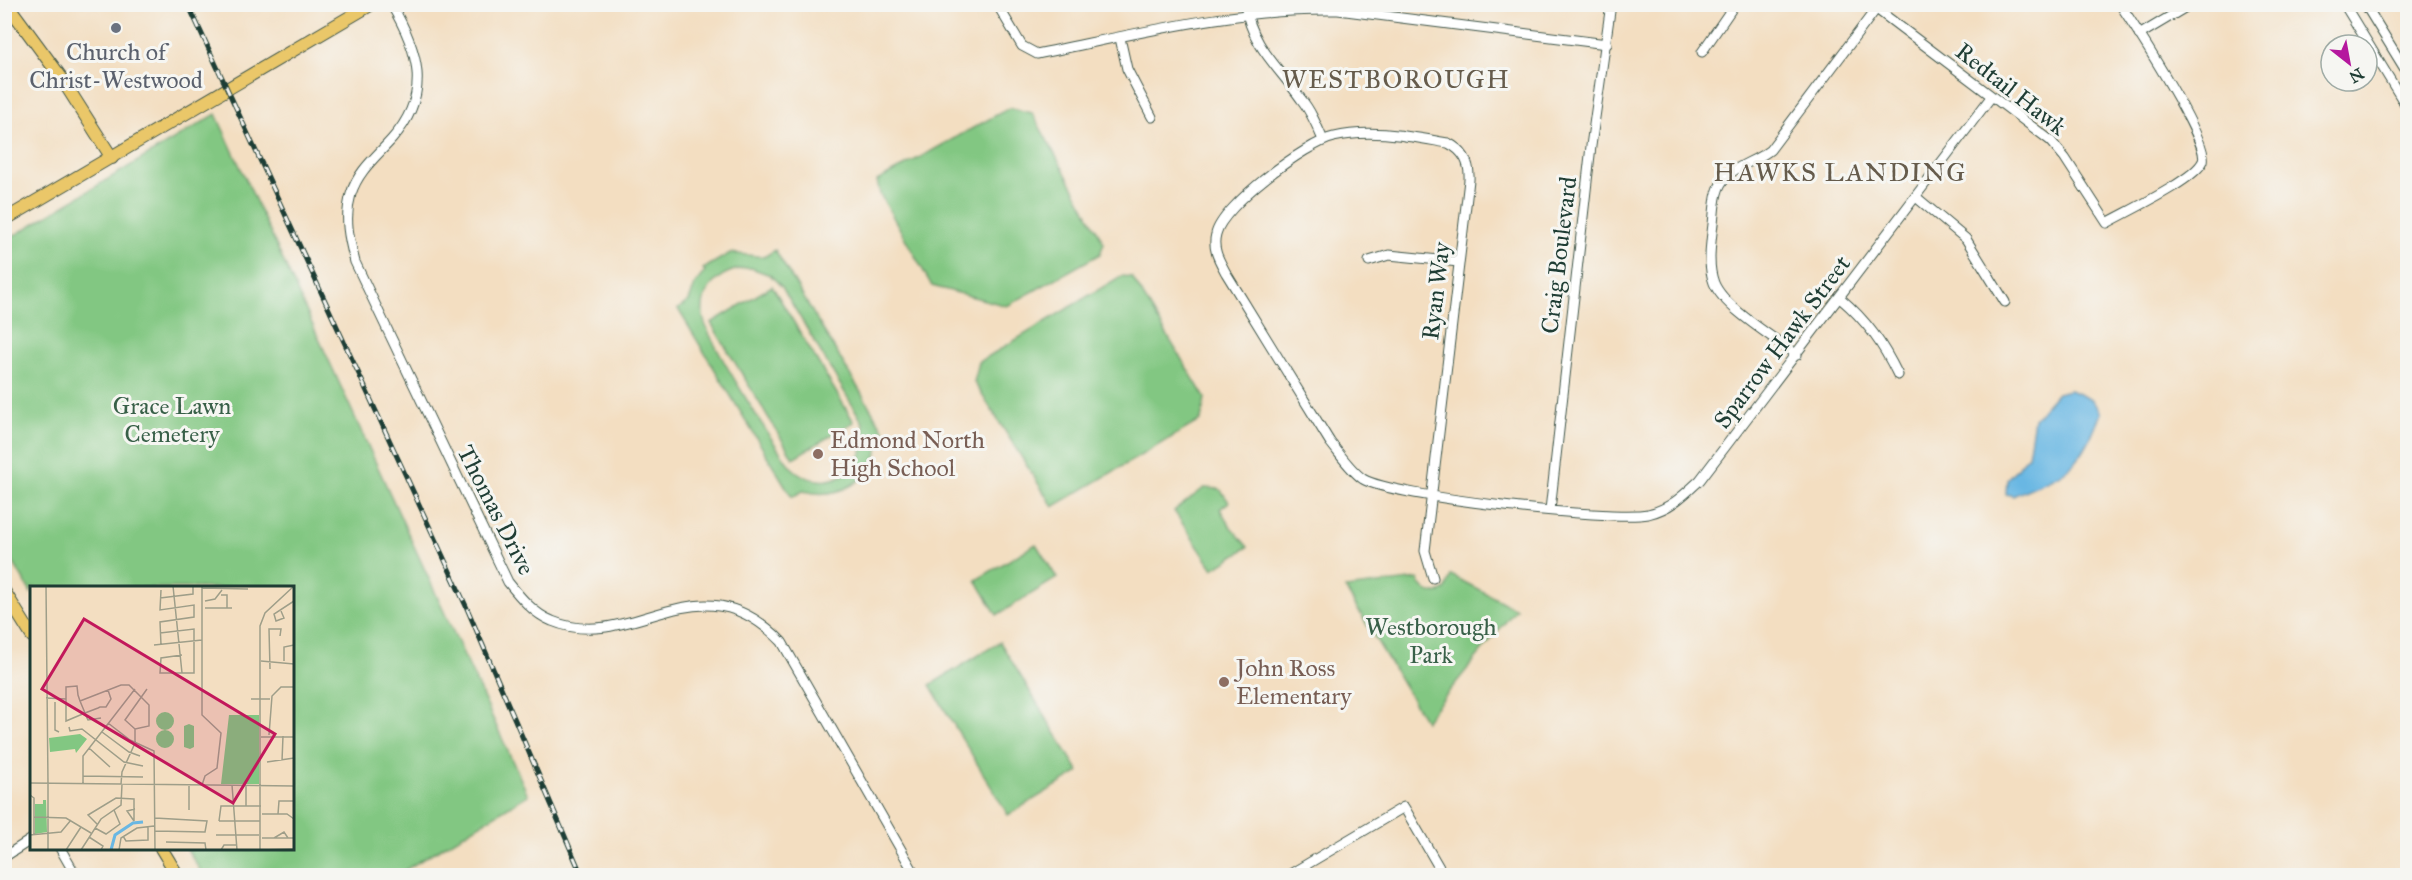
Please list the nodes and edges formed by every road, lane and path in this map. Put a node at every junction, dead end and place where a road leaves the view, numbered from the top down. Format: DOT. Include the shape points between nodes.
graph roads {
  1 [pos="7,4"];
  2 [pos="372,4"];
  3 [pos="391,4"];
  4 [pos="997,4"];
  5 [pos="1245,4"];
  6 [pos="1611,4"];
  7 [pos="1735,4"];
  8 [pos="2120,4"];
  9 [pos="2191,4"];
  10 [pos="2344,4"];
  11 [pos="2366,4"];
  12 [pos="1875,6"];
  13 [pos="1247,15"];
  14 [pos="2139,35"];
  15 [pos="1120,38"];
  16 [pos="1607,44"];
  17 [pos="1702,52"];
  18 [pos="2408,74"];
  19 [pos="1991,97"];
  20 [pos="2408,109"];
  21 [pos="1152,117"];
  22 [pos="1323,140"];
  23 [pos="112,158"];
  24 [pos="1916,198"];
  25 [pos="4,220"];
  26 [pos="1369,261"];
  27 [pos="1459,262"];
  28 [pos="1840,298"];
  29 [pos="2005,302"];
  30 [pos="1797,355"];
  31 [pos="1898,375"];
  32 [pos="1431,496"];
  33 [pos="1550,510"];
  34 [pos="1433,578"];
  35 [pos="4,591"];
  36 [pos="30,633"];
  37 [pos="30,840"];
  38 [pos="61,850"];
  39 [pos="162,850"];
  40 [pos="4,857"];
  41 [pos="1305,871"];
  42 [pos="76,876"];
  43 [pos="178,876"];
  44 [pos="916,876"];
  45 [pos="1287,876"];
  46 [pos="1444,876"];
  1 -- 23 [label="main road" via="60,76"];
  2 -- 23 [label="main road"];
  3 -- 44 [label="street, Thomas Drive" via="408,33 415,56 416,93 404,123 360,174 347,211 347,234 355,262 508,582 550,621 567,626 602,627 690,605 719,606 746,613 765,624 782,642"];
  4 -- 15 [label="street" via="1022,46 1037,54"];
  5 -- 13 [label="street"];
  6 -- 16 [label="street, Craig Boulevard"];
  7 -- 17 [label="street"];
  8 -- 14 [label="street"];
  9 -- 14 [label="street"];
  10 -- 20 [label="street"];
  11 -- 18 [label="street"];
  12 -- 19 [label="street, Redtail Hawk"];
  12 -- 30 [label="street" via="1770,150 1728,175 1719,185 1716,198 1710,268 1714,284 1723,297"];
  13 -- 15 [label="street" via="1196,21"];
  13 -- 16 [label="street" via="1338,10"];
  13 -- 22 [label="street" via="1264,55 1302,99"];
  14 -- 19 [label="street, Redtail Hawk" via="2188,116 2203,147 2203,161 2178,184 2107,223 2051,141"];
  15 -- 21 [label="street" via="1127,69"];
  16 -- 33 [label="street, Craig Boulevard" via="1591,146"];
  19 -- 24 [label="street, Sparrow Hawk Street"];
  22 -- 27 [label="street, Ryan Way" via="1363,133 1455,147 1467,161 1469,171"];
  22 -- 32 [label="street, Sparrow Hawk Street" via="1299,153 1225,215 1215,236 1214,250 1330,442 1350,467 1364,479 1388,489"];
  23 -- 25 [label="main road"];
  24 -- 28 [label="street, Sparrow Hawk Street"];
  24 -- 29 [label="street" via="1966,239"];
  26 -- 27 [label="street" via="1389,255"];
  27 -- 32 [label="street, Ryan Way"];
  28 -- 30 [label="street, Sparrow Hawk Street"];
  28 -- 31 [label="street" via="1864,318"];
  30 -- 33 [label="street, Sparrow Hawk Street" via="1700,480 1667,508 1623,517"];
  32 -- 33 [label="street, Sparrow Hawk Street"];
  32 -- 34 [label="street, Ryan Way" via="1425,551"];
  35 -- 36 [label="main road"];
  37 -- 40 [label="street"];
  38 -- 42 [label="street"];
  39 -- 43 [label="main road"];
  41 -- 45 [label="street"];
  41 -- 46 [label="street" via="1404,807"];
}
